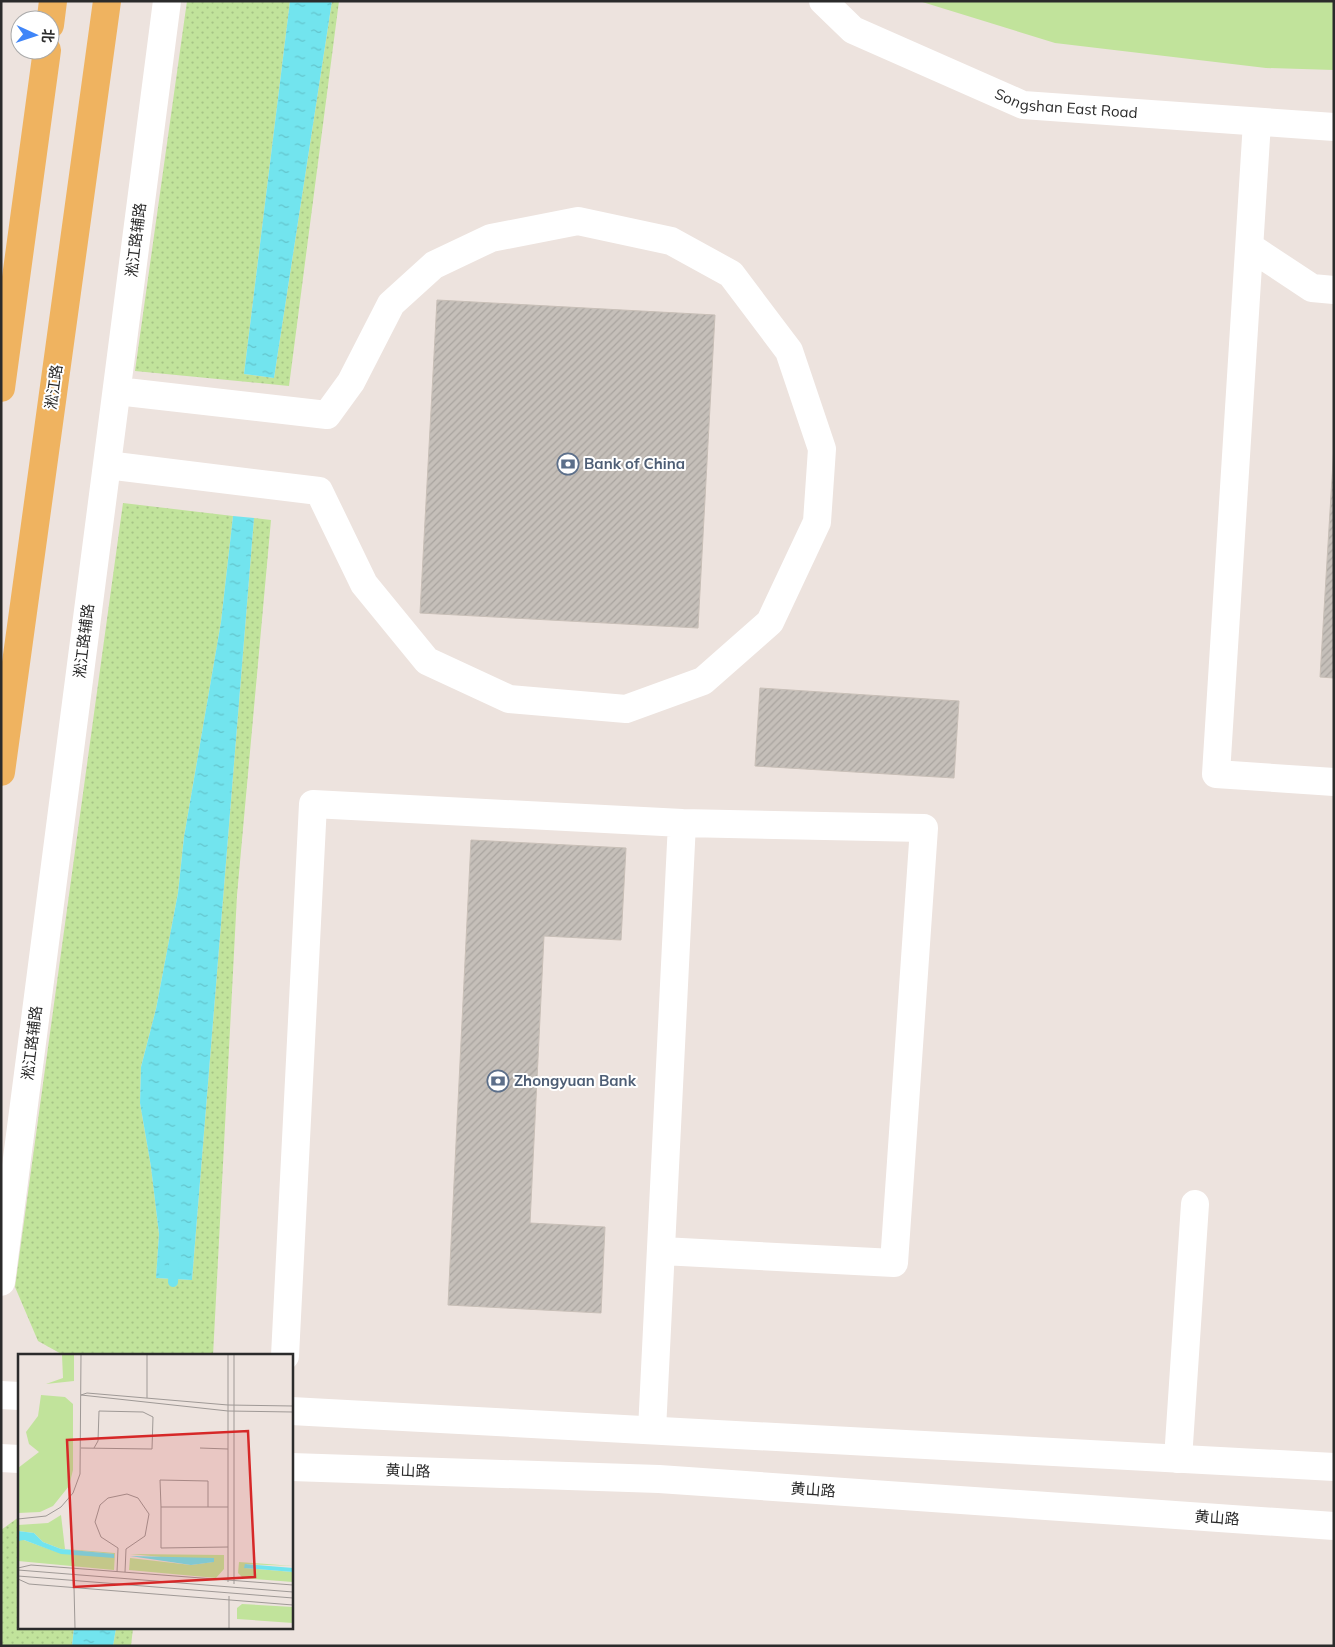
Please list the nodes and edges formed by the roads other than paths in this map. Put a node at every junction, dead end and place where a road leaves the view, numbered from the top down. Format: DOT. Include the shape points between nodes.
graph roads {
  1 [pos="107,1"];
  2 [pos="166,1"];
  3 [pos="823,1"];
  4 [pos="46,60"];
  5 [pos="1257,122"];
  6 [pos="1334,127"];
  7 [pos="1250,247"];
  8 [pos="1334,290"];
  9 [pos="1,388"];
  10 [pos="116,391"];
  11 [pos="107,465"];
  12 [pos="1,772"];
  13 [pos="1334,782"];
  14 [pos="682,823"];
  15 [pos="1195,1204"];
  16 [pos="662,1251"];
  17 [pos="1,1282"];
  18 [pos="286,1354"];
  19 [pos="1,1395"];
  20 [pos="18,1396"];
  21 [pos="292,1410"];
  22 [pos="652,1430"];
  23 [pos="1,1458"];
  24 [pos="18,1459"];
  25 [pos="1178,1459"];
  26 [pos="292,1467"];
  27 [pos="1334,1467"];
  28 [pos="1334,1526"];
  1 -- 12 [label="main road, 淞江路"];
  2 -- 10 [label="street, 淞江路辅路"];
  3 -- 5 [label="street, Songshan East Road" via="853,30 1023,105"];
  4 -- 9 [label="main road"];
  5 -- 6 [label="street, Songshan East Road"];
  5 -- 7 [label="street"];
  7 -- 8 [label="street" via="1312,288"];
  7 -- 13 [label="street" via="1216,774"];
  10 -- 11 [label="street, 淞江路辅路"];
  10 -- 11 [label="street" via="327,415 351,382 391,304 434,265 491,238 578,221 671,241 730,274 789,351 822,449 817,522 770,622 703,681 626,709 509,699 427,661 364,584 319,491"];
  11 -- 17 [label="street, 淞江路辅路"];
  14 -- 16 [label="street"];
  14 -- 16 [label="street" via="924,828 894,1263"];
  14 -- 18 [label="street" via="313,804"];
  15 -- 25 [label="street"];
  16 -- 22 [label="street"];
  19 -- 20 [label="street"];
  21 -- 22 [label="street"];
  22 -- 25 [label="street"];
  23 -- 24 [label="street"];
  25 -- 27 [label="street"];
  26 -- 28 [label="street, 黄山路" via="658,1479"];
}
